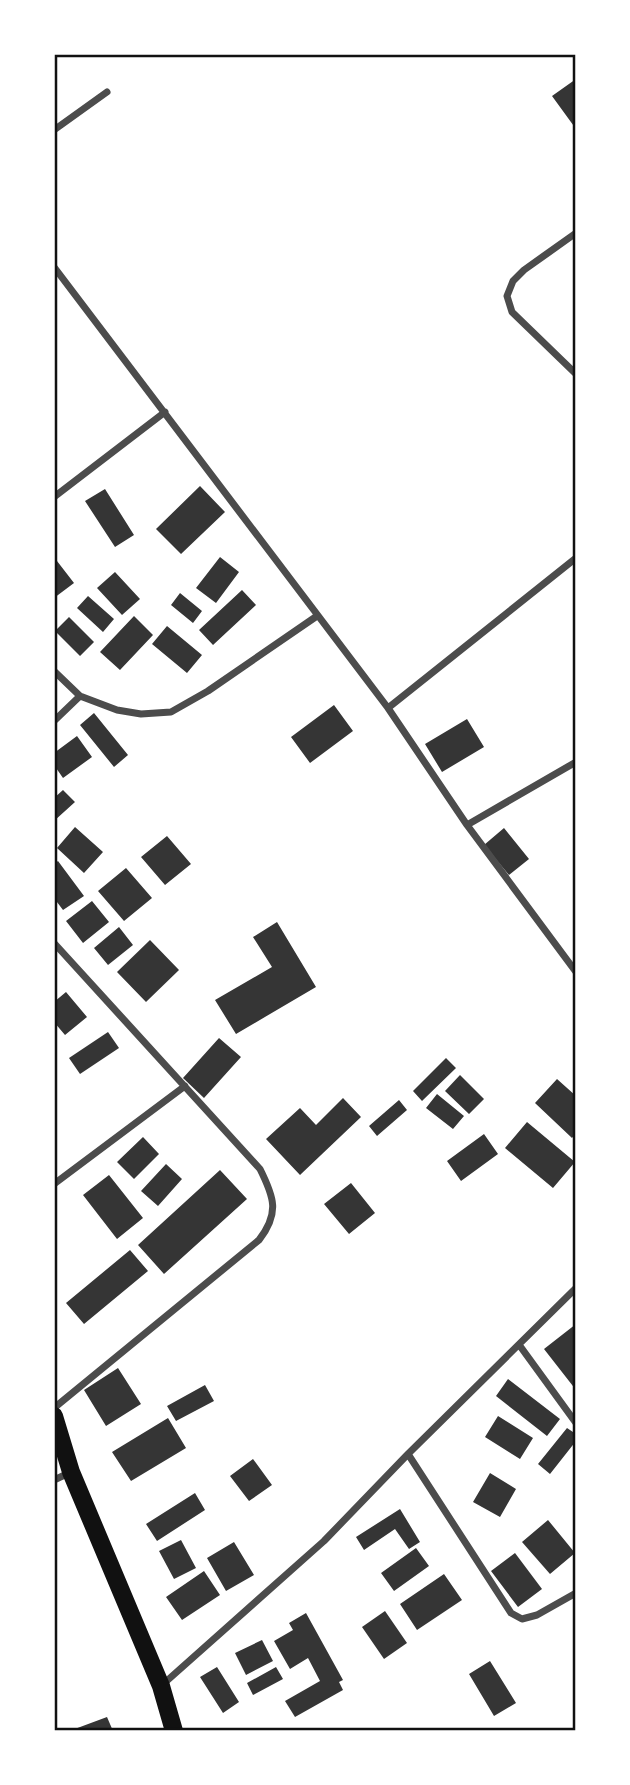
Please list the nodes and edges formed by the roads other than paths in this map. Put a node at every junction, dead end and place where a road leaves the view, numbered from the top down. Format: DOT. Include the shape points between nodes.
graph roads {
  1 [pos="107,92"];
  2 [pos="54,131"];
  3 [pos="576,233"];
  4 [pos="54,267"];
  5 [pos="576,374"];
  6 [pos="165,412"];
  7 [pos="54,497"];
  8 [pos="576,558"];
  9 [pos="317,616"];
  10 [pos="54,671"];
  11 [pos="79,696"];
  12 [pos="388,708"];
  13 [pos="54,721"];
  14 [pos="576,762"];
  15 [pos="467,825"];
  16 [pos="54,943"];
  17 [pos="576,972"];
  18 [pos="185,1086"];
  19 [pos="54,1184"];
  20 [pos="576,1289"];
  21 [pos="520,1346"];
  22 [pos="54,1408"];
  23 [pos="54,1416"];
  24 [pos="576,1423"];
  25 [pos="408,1454"];
  26 [pos="71,1472"];
  27 [pos="54,1480"];
  28 [pos="576,1593"];
  29 [pos="161,1686"];
  30 [pos="174,1731"];
  1 -- 2 [label="street"];
  3 -- 5 [label="street" via="524,270 507,296 512,312"];
  4 -- 6 [label="street"];
  6 -- 7 [label="street"];
  6 -- 9 [label="street"];
  8 -- 12 [label="street"];
  9 -- 11 [label="street" via="172,712 117,710"];
  9 -- 12 [label="street"];
  10 -- 11 [label="street"];
  11 -- 13 [label="street"];
  12 -- 15 [label="street"];
  14 -- 15 [label="street"];
  15 -- 17 [label="street"];
  16 -- 18 [label="street"];
  18 -- 19 [label="street"];
  18 -- 22 [label="street" via="260,1169 274,1209 267,1229"];
  20 -- 21 [label="street"];
  21 -- 24 [label="street"];
  21 -- 25 [label="street"];
  23 -- 26 [label="main road"];
  25 -- 28 [label="street" via="511,1613 522,1619 537,1615"];
  25 -- 29 [label="street" via="324,1541"];
  26 -- 27 [label="street"];
  26 -- 29 [label="main road"];
  29 -- 30 [label="main road"];
}
